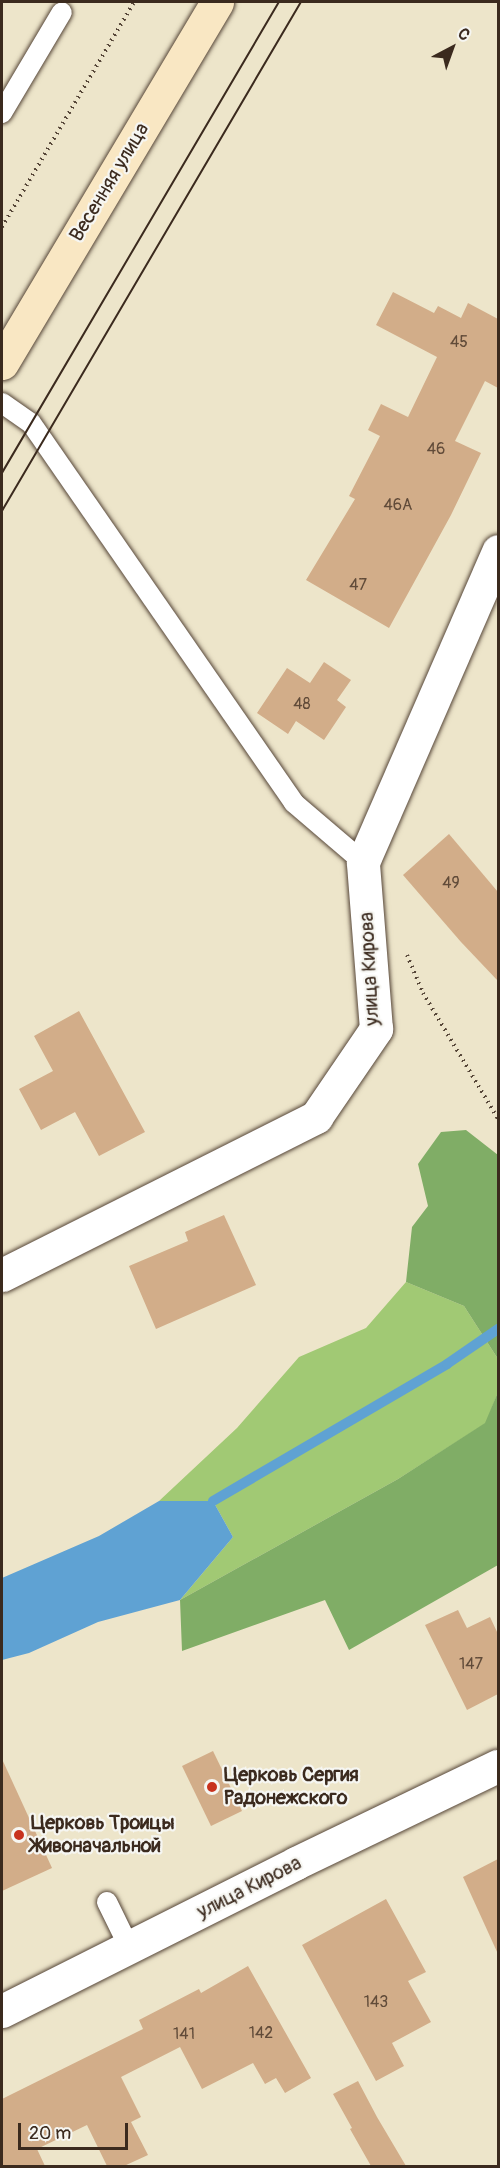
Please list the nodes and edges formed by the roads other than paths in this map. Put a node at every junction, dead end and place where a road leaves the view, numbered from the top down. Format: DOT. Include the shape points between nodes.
graph roads {
  1 [pos="217,2"];
  2 [pos="62,12"];
  3 [pos="2,113"];
  4 [pos="2,363"];
  5 [pos="2,403"];
  6 [pos="498,551"];
  7 [pos="363,862"];
  8 [pos="2,1275"];
  9 [pos="498,1766"];
  10 [pos="107,1902"];
  11 [pos="129,1947"];
  12 [pos="2,2011"];
  1 -- 4 [label="main road, Весенняя улица"];
  2 -- 3 [label="lane"];
  5 -- 7 [label="lane" via="31,423 294,803"];
  6 -- 7 [label="street, улица Кирова"];
  7 -- 8 [label="street, улица Кирова" via="376,1029 316,1117"];
  9 -- 11 [label="street, улица Кирова"];
  10 -- 11 [label="lane"];
  11 -- 12 [label="street, улица Кирова"];
}
